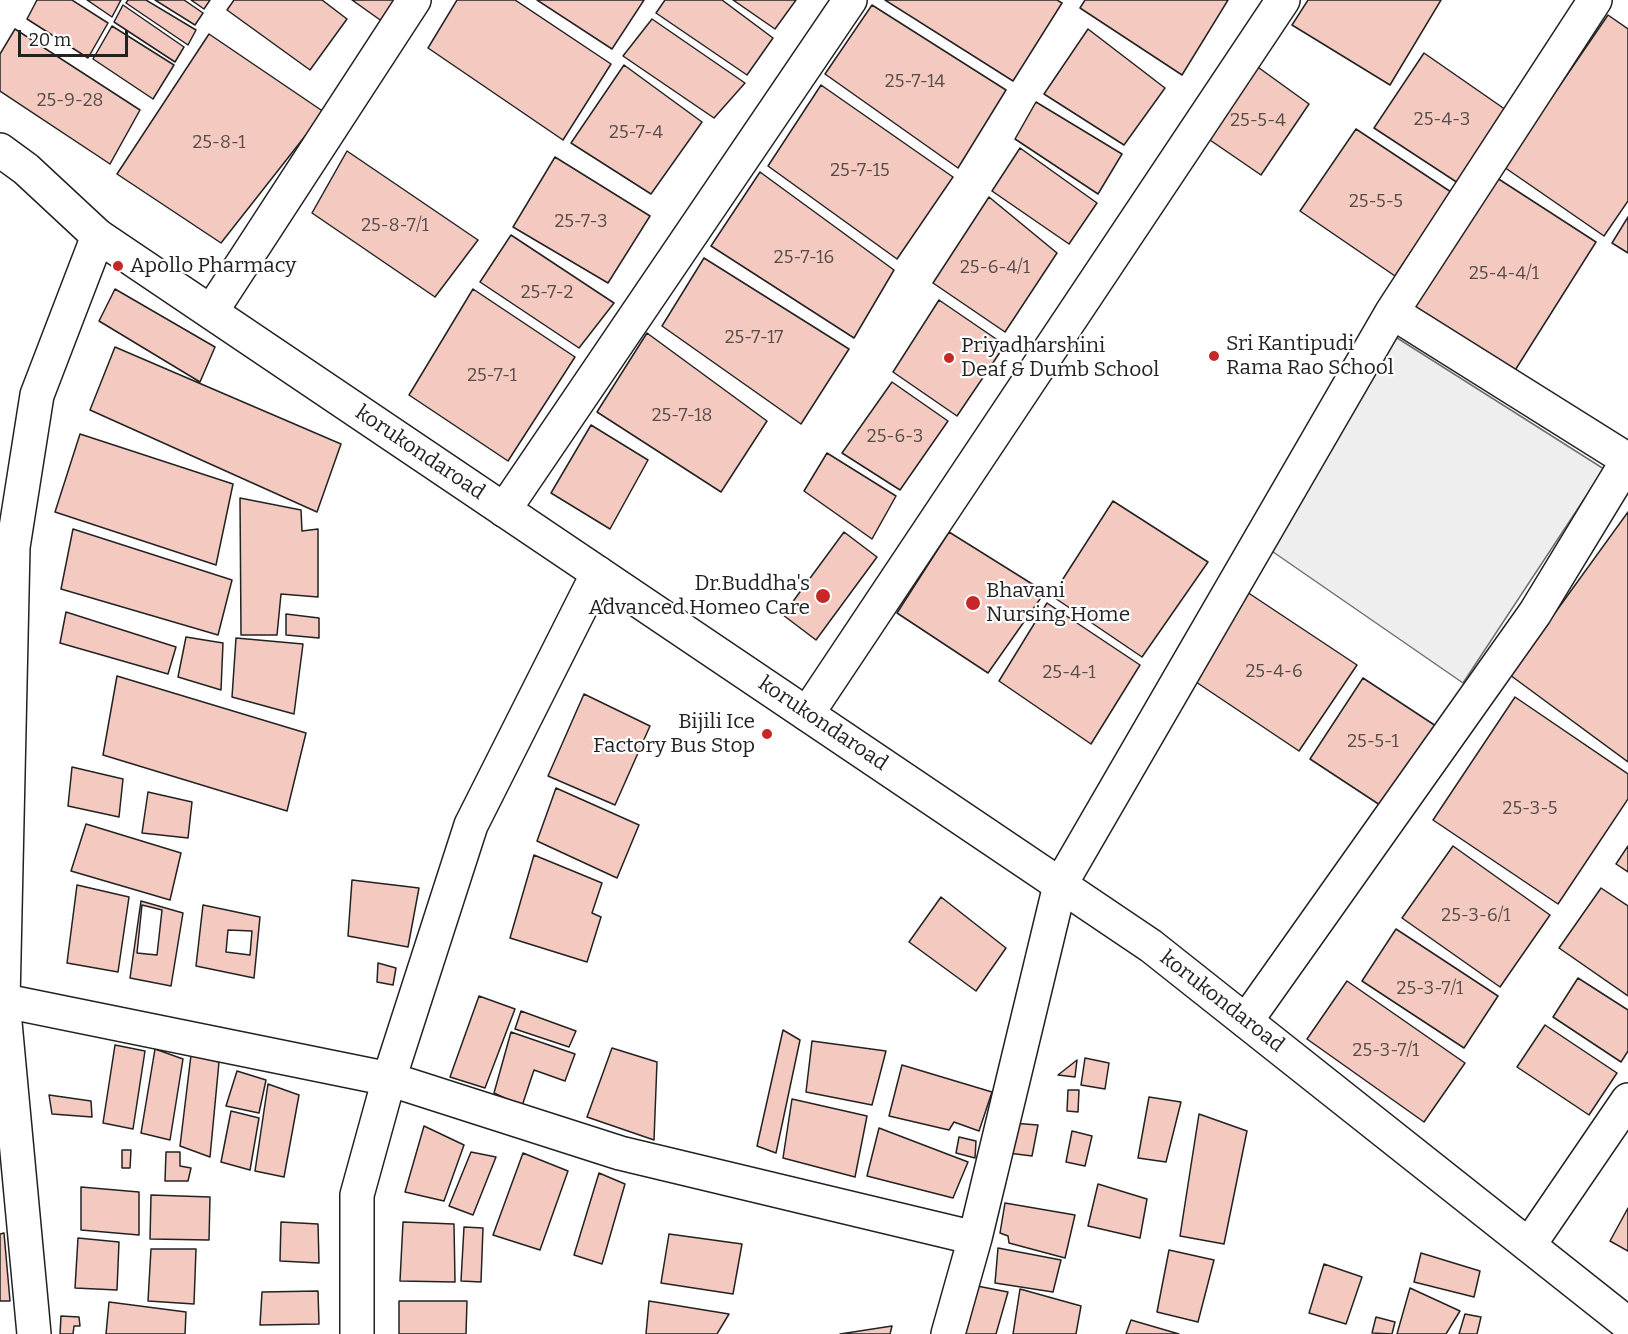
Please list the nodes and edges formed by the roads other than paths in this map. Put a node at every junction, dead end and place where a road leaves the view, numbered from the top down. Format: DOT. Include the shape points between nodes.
graph roads {
  1 [pos="414,0"];
  2 [pos="849,0"];
  3 [pos="1283,0"];
  4 [pos="1595,0"];
  5 [pos="0,150"];
  6 [pos="98,236"];
  7 [pos="211,312"];
  8 [pos="1392,312"];
  9 [pos="1628,460"];
  10 [pos="504,510"];
  11 [pos="598,573"];
  12 [pos="807,714"];
  13 [pos="1060,885"];
  14 [pos="1,1000"];
  15 [pos="1245,1021"];
  16 [pos="389,1079"];
  17 [pos="1628,1100"];
  18 [pos="975,1238"];
  19 [pos="1529,1245"];
  20 [pos="1628,1324"];
  21 [pos="34,1334"];
  22 [pos="357,1334"];
  23 [pos="948,1334"];
  1 -- 7 [label="street"];
  2 -- 10 [label="street"];
  3 -- 12 [label="street"];
  4 -- 8 [label="street"];
  5 -- 6 [label="street, korukondaroad"];
  6 -- 7 [label="street, korukondaroad"];
  6 -- 14 [label="street" via="37,395 13,547"];
  7 -- 10 [label="street, korukondaroad"];
  8 -- 9 [label="street"];
  8 -- 13 [label="street"];
  9 -- 15 [label="street" via="1535,613"];
  10 -- 11 [label="street, korukondaroad"];
  11 -- 12 [label="street, korukondaroad"];
  11 -- 16 [label="street" via="471,825"];
  12 -- 13 [label="street, korukondaroad"];
  13 -- 15 [label="street, korukondaroad" via="1151,946"];
  13 -- 18 [label="street"];
  14 -- 16 [label="street"];
  14 -- 21 [label="street"];
  15 -- 19 [label="street, korukondaroad"];
  16 -- 18 [label="street" via="620,1153"];
  16 -- 22 [label="street" via="357,1195"];
  17 -- 19 [label="street"];
  18 -- 23 [label="street"];
  19 -- 20 [label="street, korukondaroad"];
}
